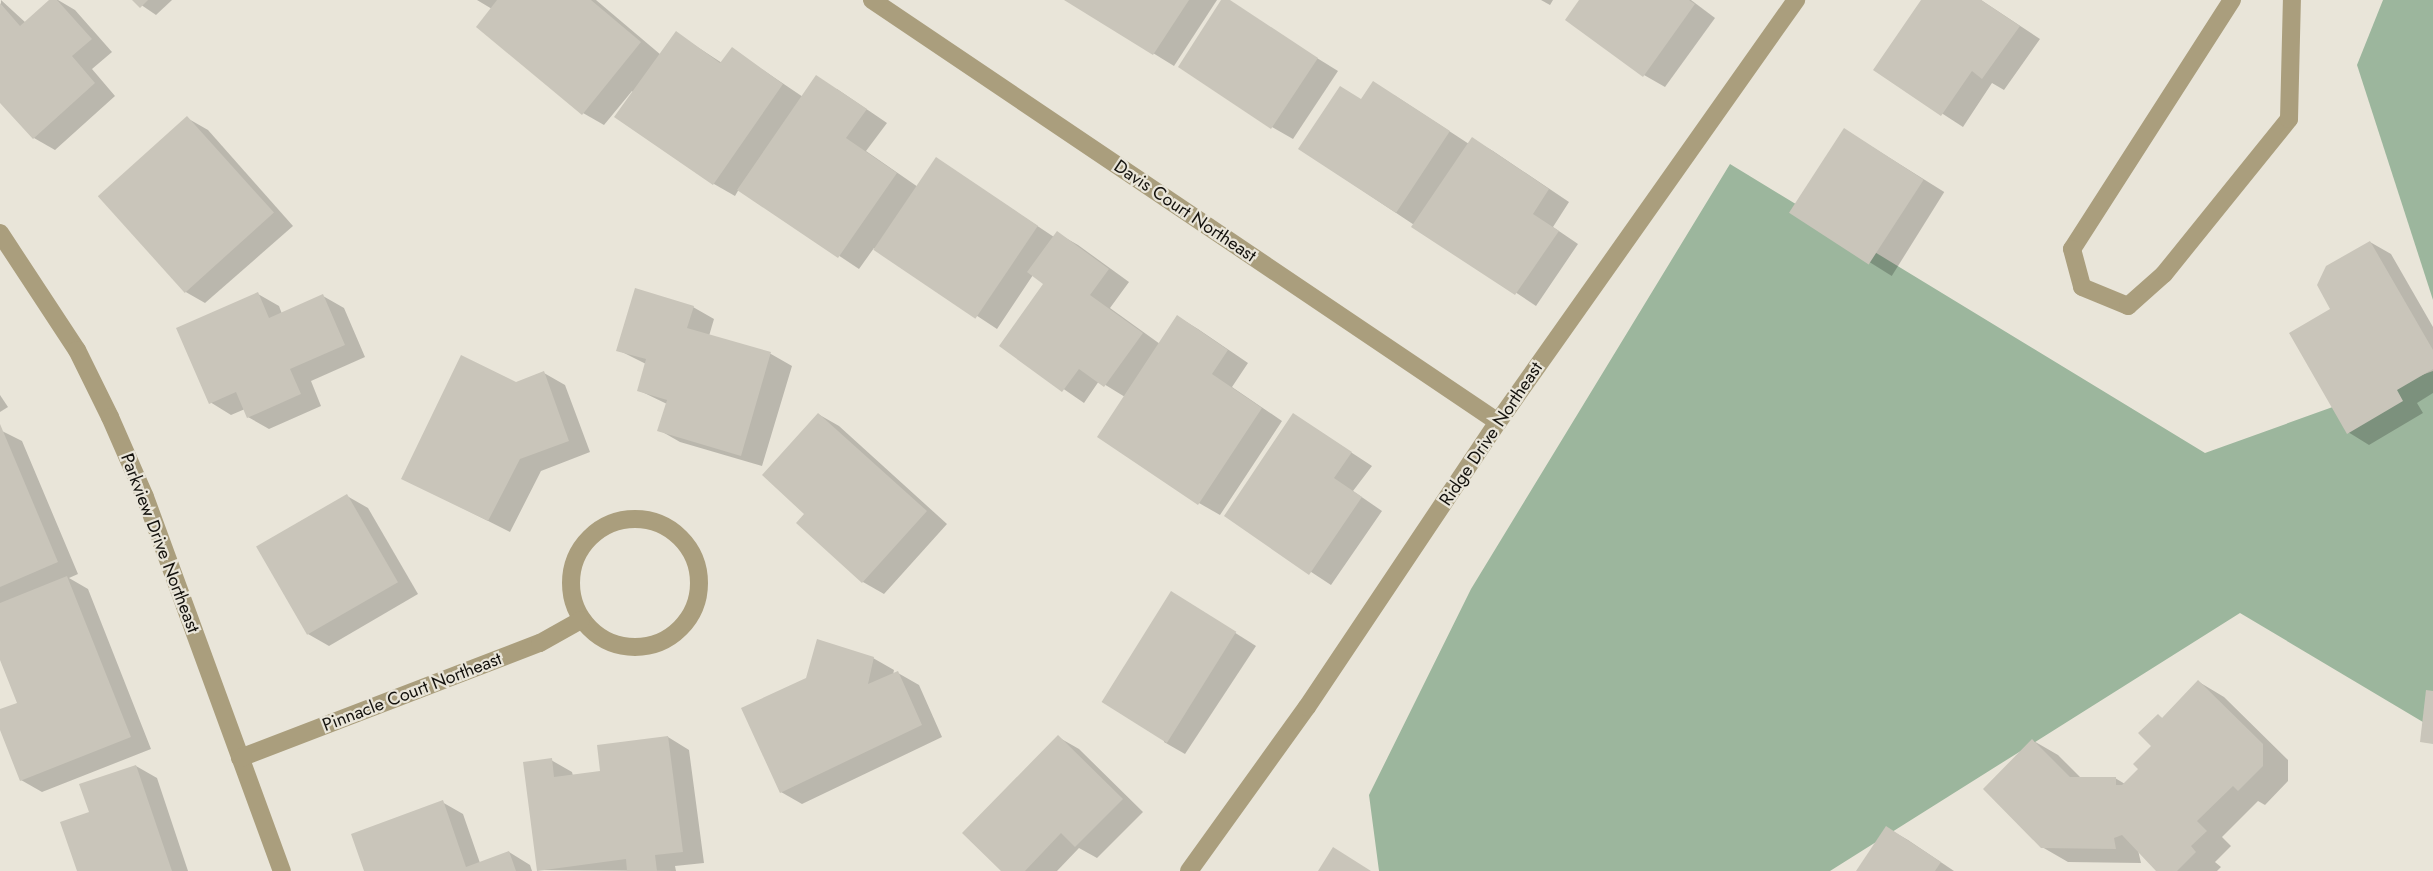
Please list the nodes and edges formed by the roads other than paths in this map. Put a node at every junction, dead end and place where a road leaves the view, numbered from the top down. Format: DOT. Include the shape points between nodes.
graph roads {
  1 [pos="872,0"];
  2 [pos="1796,0"];
  3 [pos="2232,0"];
  4 [pos="2292,0"];
  5 [pos="0,233"];
  6 [pos="1498,422"];
  7 [pos="581,620"];
  8 [pos="240,758"];
  9 [pos="282,871"];
  10 [pos="1189,871"];
  1 -- 6 [label="street, Davis Court Northeast"];
  2 -- 6 [label="street, Ridge Drive Northeast"];
  3 -- 4 [label="street" via="2072,249 2082,287 2128,306 2164,274 2289,119"];
  5 -- 8 [label="street, Parkview Drive Northeast" via="77,350 110,417 145,497"];
  6 -- 10 [label="street, Ridge Drive Northeast" via="1308,707"];
  7 -- 7 [label="street" via="614,645 635,648 674,636 697,602 700,581 696,560 669,528 649,520 626,519 605,525 587,538 575,557 570,578 572,600"];
  7 -- 8 [label="street, Pinnacle Court Northeast" via="540,643"];
  8 -- 9 [label="street, Parkview Drive Northeast"];
}
